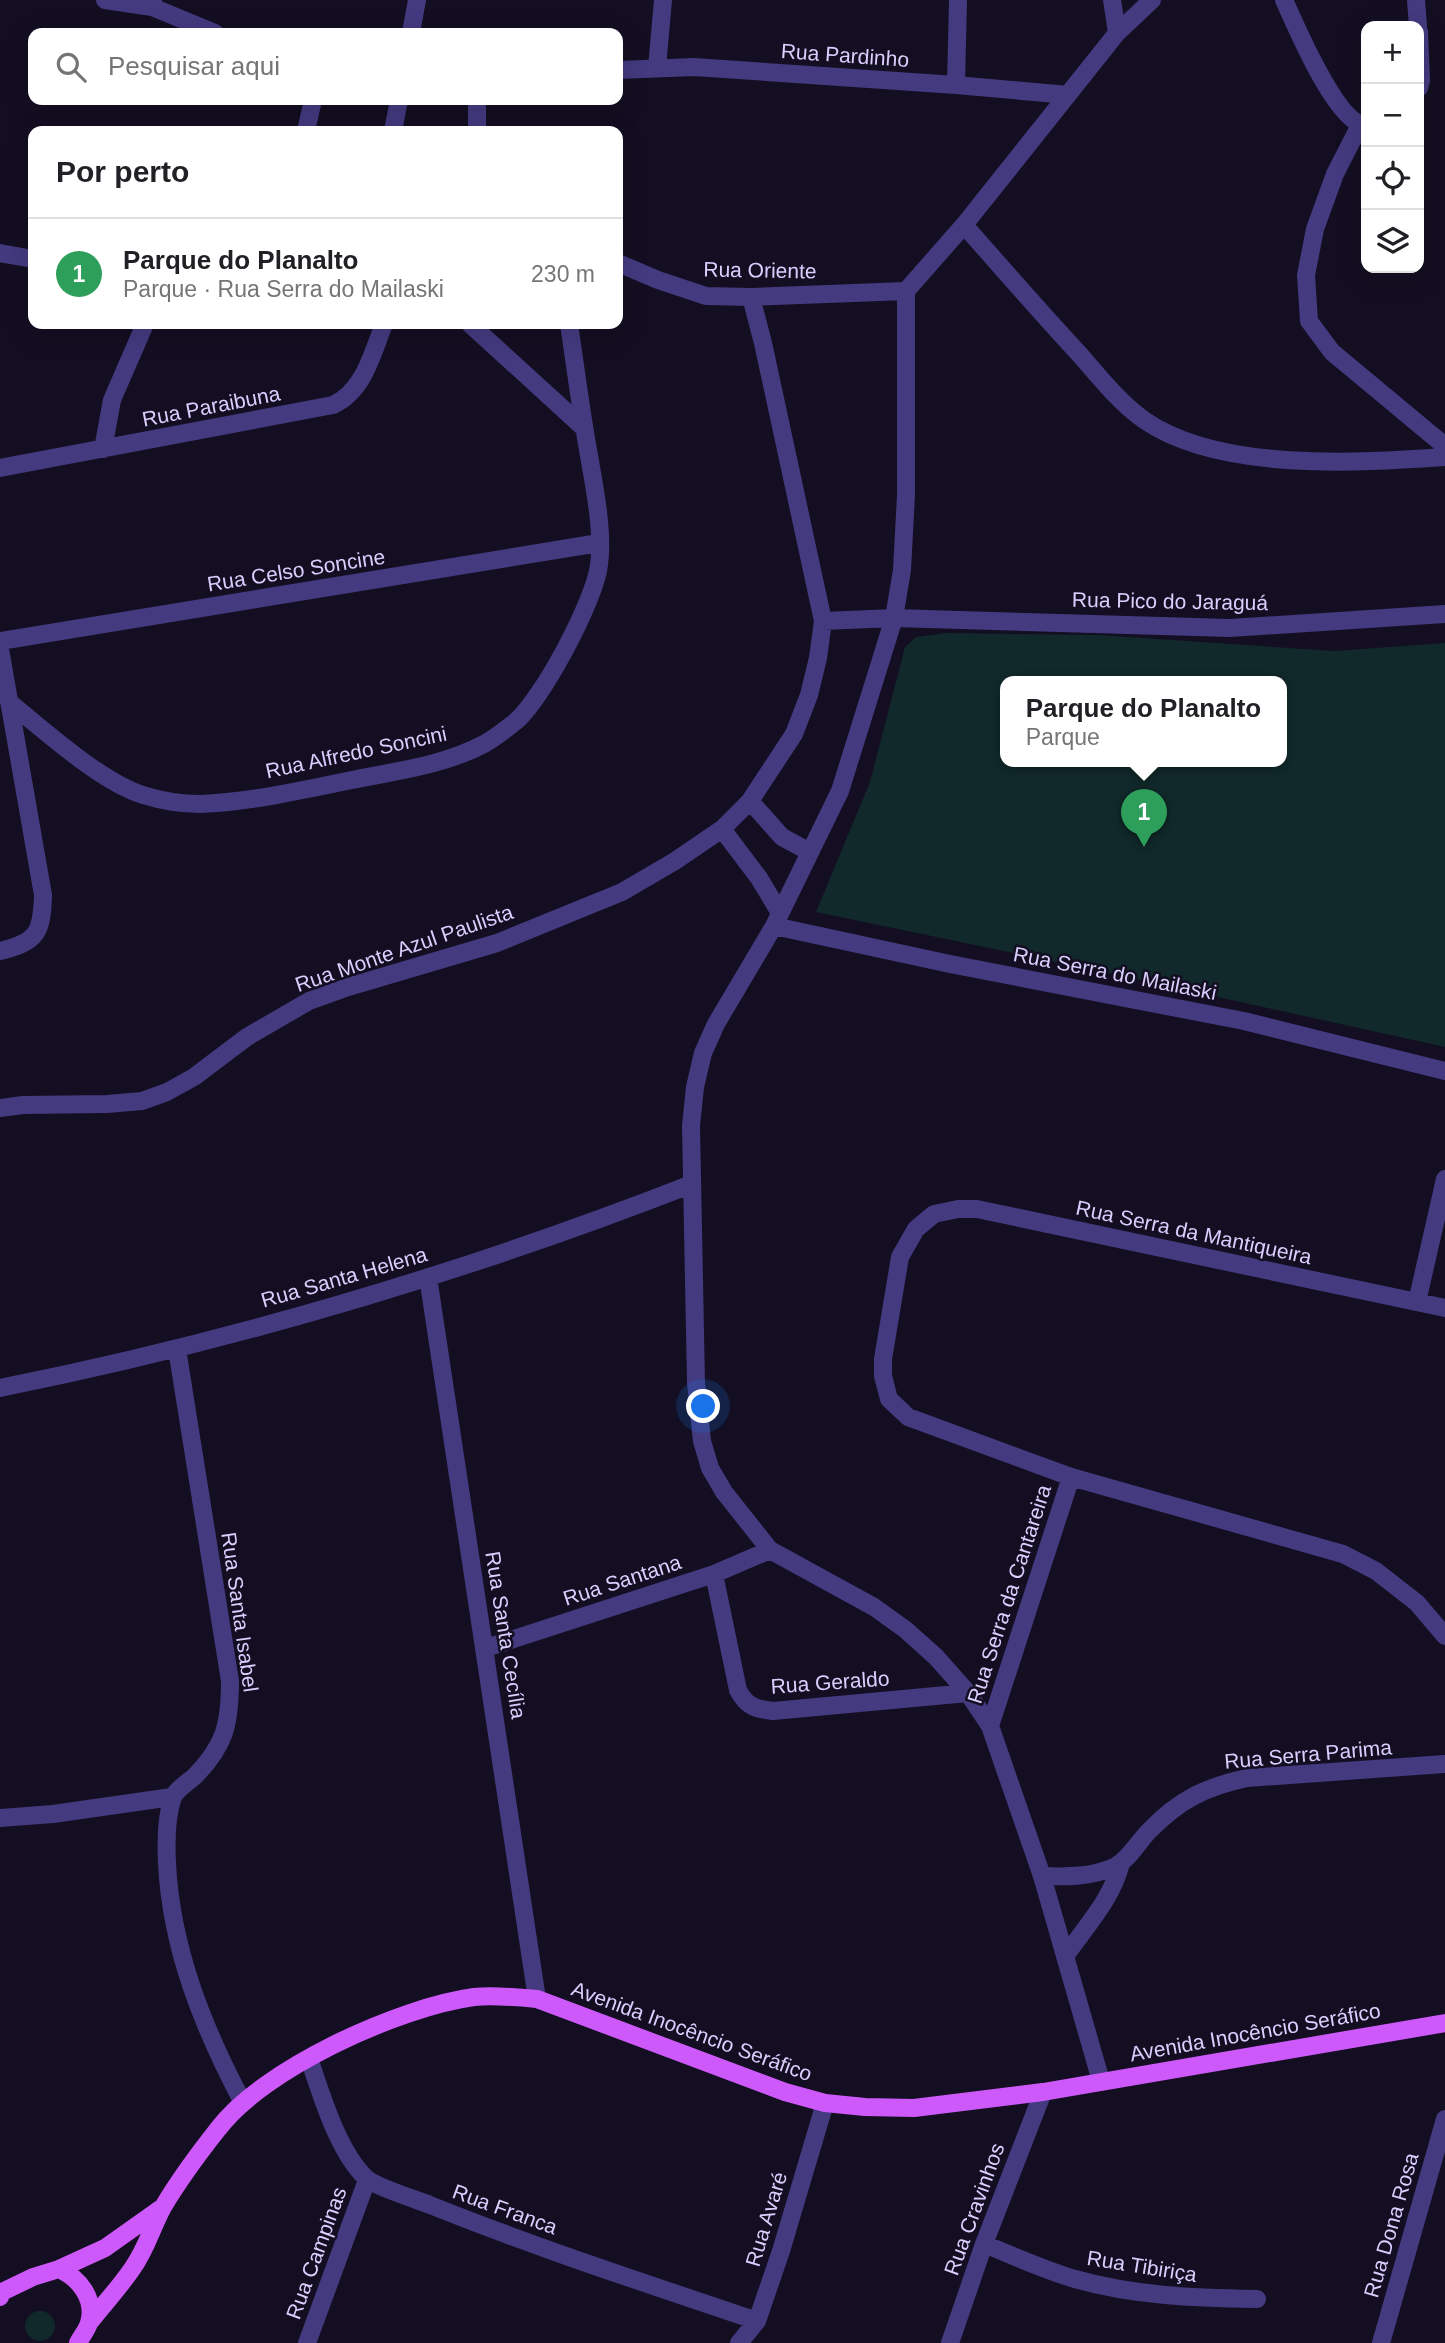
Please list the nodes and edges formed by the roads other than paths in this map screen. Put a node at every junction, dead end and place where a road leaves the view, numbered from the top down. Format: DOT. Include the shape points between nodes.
graph roads {
  1 [pos="105,0"];
  2 [pos="418,0"];
  3 [pos="663,0"];
  4 [pos="958,0"];
  5 [pos="1112,0"];
  6 [pos="1152,0"];
  7 [pos="1284,0"];
  8 [pos="1416,0"];
  9 [pos="153,3"];
  10 [pos="1418,21"];
  11 [pos="205,28"];
  12 [pos="412,28"];
  13 [pos="1117,33"];
  14 [pos="657,68"];
  15 [pos="623,69"];
  16 [pos="956,85"];
  17 [pos="1068,95"];
  18 [pos="312,105"];
  19 [pos="398,105"];
  20 [pos="477,105"];
  21 [pos="1361,124"];
  22 [pos="307,126"];
  23 [pos="394,126"];
  24 [pos="477,126"];
  25 [pos="1361,129"];
  26 [pos="964,225"];
  27 [pos="0,253"];
  28 [pos="28,259"];
  29 [pos="623,265"];
  30 [pos="906,291"];
  31 [pos="751,297"];
  32 [pos="143,329"];
  33 [pos="382,329"];
  34 [pos="475,329"];
  35 [pos="570,329"];
  36 [pos="584,428"];
  37 [pos="1445,446"];
  38 [pos="103,449"];
  39 [pos="1445,457"];
  40 [pos="0,468"];
  41 [pos="599,542"];
  42 [pos="1445,614"];
  43 [pos="894,618"];
  44 [pos="822,621"];
  45 [pos="0,641"];
  46 [pos="0,649"];
  47 [pos="9,702"];
  48 [pos="750,801"];
  49 [pos="722,829"];
  50 [pos="810,852"];
  51 [pos="777,920"];
  52 [pos="0,951"];
  53 [pos="1445,1070"];
  54 [pos="0,1108"];
  55 [pos="1445,1179"];
  56 [pos="692,1184"];
  57 [pos="428,1278"];
  58 [pos="1417,1302"];
  59 [pos="1445,1307"];
  60 [pos="177,1349"];
  61 [pos="0,1388"];
  62 [pos="1071,1477"];
  63 [pos="770,1550"];
  64 [pos="714,1574"];
  65 [pos="1445,1636"];
  66 [pos="486,1648"];
  67 [pos="968,1693"];
  68 [pos="990,1726"];
  69 [pos="1445,1764"];
  70 [pos="172,1797"];
  71 [pos="0,1818"];
  72 [pos="1121,1863"];
  73 [pos="1042,1876"];
  74 [pos="1066,1955"];
  75 [pos="537,1999"];
  76 [pos="1445,2023"];
  77 [pos="309,2058"];
  78 [pos="1101,2081"];
  79 [pos="1043,2092"];
  80 [pos="242,2101"];
  81 [pos="825,2103"];
  82 [pos="1445,2119"];
  83 [pos="367,2179"];
  84 [pos="163,2207"];
  85 [pos="984,2244"];
  86 [pos="59,2269"];
  87 [pos="0,2297"];
  88 [pos="1257,2299"];
  89 [pos="757,2321"];
  90 [pos="89,2323"];
  91 [pos="78,2343"];
  92 [pos="307,2343"];
  93 [pos="739,2343"];
  94 [pos="950,2343"];
  95 [pos="1381,2343"];
  1 -- 9 [label="street"];
  2 -- 12 [label="street"];
  3 -- 14 [label="street"];
  4 -- 16 [label="street"];
  5 -- 13 [label="street"];
  6 -- 13 [label="street"];
  7 -- 21 [label="street" via="1326,86"];
  8 -- 10 [label="street"];
  9 -- 11 [label="street"];
  13 -- 17 [label="street"];
  14 -- 15 [label="street, Rua Pardinho"];
  14 -- 16 [label="street, Rua Pardinho"];
  16 -- 17 [label="street, Rua Pardinho"];
  17 -- 26 [label="street"];
  18 -- 22 [label="street"];
  19 -- 23 [label="street"];
  20 -- 24 [label="street"];
  25 -- 37 [label="street" via="1335,174 1315,229 1306,275 1309,321 1332,352"];
  26 -- 30 [label="street"];
  26 -- 39 [label="street" via="1113,392 1156,428 1210,448 1264,457 1351,463"];
  27 -- 28 [label="street"];
  29 -- 31 [label="street, Rua Oriente" via="706,296"];
  30 -- 31 [label="street, Rua Oriente"];
  30 -- 43 [label="street" via="906,495"];
  31 -- 44 [label="street, Rua Monte Azul Paulista"];
  32 -- 38 [label="street" via="112,400"];
  33 -- 38 [label="street, Rua Paraibuna" via="364,374 345,400"];
  34 -- 36 [label="street"];
  35 -- 36 [label="street"];
  36 -- 41 [label="street, Rua Alfredo Soncini"];
  38 -- 40 [label="street, Rua Paraibuna"];
  41 -- 45 [label="street, Rua Celso Soncine"];
  41 -- 47 [label="street, Rua Alfredo Soncini" via="595,584 567,647 539,691 517,720 484,744 448,758 243,799 170,802 114,783"];
  42 -- 43 [label="street, Rua Pico do Jaraguá" via="1230,628"];
  43 -- 44 [label="street, Rua Pico do Jaraguá"];
  43 -- 50 [label="street" via="840,791"];
  44 -- 48 [label="street, Rua Monte Azul Paulista" via="812,683 794,734"];
  46 -- 47 [label="street"];
  47 -- 52 [label="street" via="43,895 43,918 37,934 22,945"];
  48 -- 49 [label="street, Rua Monte Azul Paulista"];
  48 -- 50 [label="street" via="782,836"];
  49 -- 51 [label="street" via="759,878"];
  49 -- 54 [label="street, Rua Monte Azul Paulista" via="622,892 496,943 309,1001 167,1092 142,1101"];
  50 -- 51 [label="street"];
  51 -- 53 [label="street, Rua Serra do Mailaski" via="950,964 1244,1021"];
  51 -- 56 [label="street" via="703,1053 691,1126"];
  55 -- 58 [label="street"];
  56 -- 57 [label="street, Rua Santa Helena"];
  56 -- 63 [label="street" via="696,1383 702,1441 724,1492"];
  57 -- 60 [label="street, Rua Santa Helena"];
  57 -- 66 [label="street, Rua Santa Cecília"];
  58 -- 59 [label="street, Rua Serra da Mantiqueira"];
  58 -- 62 [label="street, Rua Serra da Mantiqueira" via="977,1209 934,1214 916,1229 900,1257 883,1359 889,1399 908,1417"];
  60 -- 61 [label="street, Rua Santa Helena"];
  60 -- 70 [label="street, Rua Santa Isabel" via="228,1670 230,1714 209,1762"];
  62 -- 65 [label="street" via="1343,1554 1417,1603"];
  62 -- 68 [label="street, Rua Serra da Cantareira"];
  63 -- 64 [label="street, Rua Santana"];
  63 -- 67 [label="street" via="874,1607 906,1630"];
  64 -- 66 [label="street, Rua Santana"];
  64 -- 67 [label="street, Rua Geraldo" via="738,1690 744,1702 758,1710"];
  66 -- 75 [label="street, Rua Santa Cecília"];
  67 -- 68 [label="street"];
  68 -- 73 [label="street"];
  69 -- 72 [label="street, Rua Serra Parima" via="1247,1778 1216,1785 1167,1813"];
  70 -- 71 [label="street"];
  70 -- 80 [label="street" via="166,1842 176,1931 211,2039"];
  72 -- 73 [label="street, Rua Serra Parima" via="1087,1874"];
  72 -- 74 [label="street, Rua Serra Parima" via="1107,1900"];
  73 -- 74 [label="street"];
  74 -- 78 [label="street"];
  75 -- 77 [label="main road, Avenida Inocêncio Seráfico" via="472,1997 415,2011"];
  75 -- 81 [label="main road, Avenida Inocêncio Seráfico"];
  76 -- 78 [label="main road, Avenida Inocêncio Seráfico"];
  77 -- 80 [label="main road, Avenida Inocêncio Seráfico"];
  77 -- 83 [label="street" via="326,2110"];
  78 -- 79 [label="main road, Avenida Inocêncio Seráfico"];
  79 -- 81 [label="main road, Avenida Inocêncio Seráfico" via="914,2108"];
  79 -- 85 [label="street, Rua Cravinhos"];
  80 -- 84 [label="main road, Avenida Inocêncio Seráfico"];
  81 -- 89 [label="street, Rua Avaré"];
  82 -- 95 [label="street, Rua Dona Rosa"];
  83 -- 89 [label="street, Rua Franca" via="452,2214"];
  83 -- 92 [label="street, Rua Campinas"];
  84 -- 86 [label="main road, Avenida Inocêncio Seráfico" via="104,2248"];
  84 -- 90 [label="main road, Avenida Inocêncio Seráfico" via="133,2268"];
  85 -- 88 [label="street, Rua Tibiriça" via="1074,2278 1128,2291 1183,2298"];
  85 -- 94 [label="street, Rua Cravinhos"];
  86 -- 87 [label="main road, Avenida Inocêncio Seráfico" via="20,2283"];
  86 -- 90 [label="main road" via="72,2275 89,2298"];
  89 -- 93 [label="street, Rua Avaré"];
  90 -- 91 [label="main road, Avenida Inocêncio Seráfico"];
}
